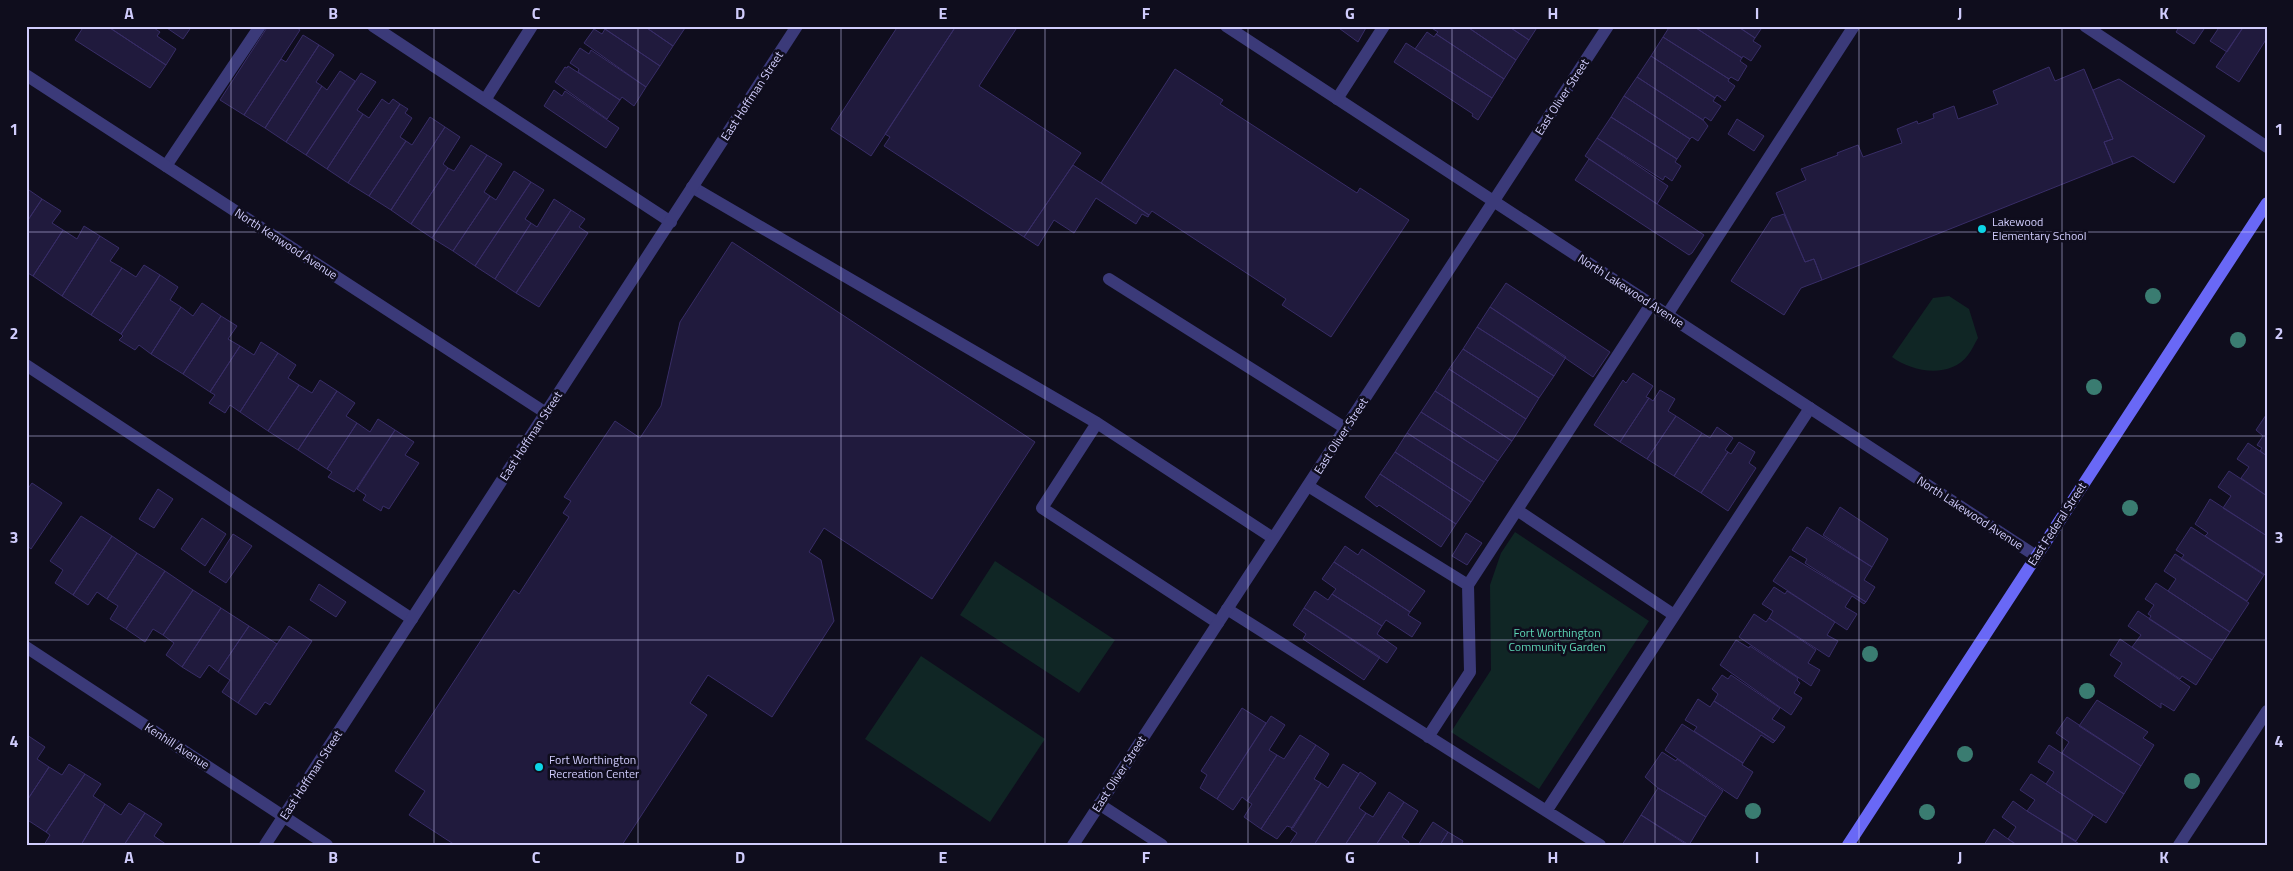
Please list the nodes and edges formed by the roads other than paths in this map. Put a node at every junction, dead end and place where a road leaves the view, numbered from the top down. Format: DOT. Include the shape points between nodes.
graph roads {
  1 [pos="260,26"];
  2 [pos="373,26"];
  3 [pos="532,26"];
  4 [pos="797,26"];
  5 [pos="1226,26"];
  6 [pos="1384,26"];
  7 [pos="1608,26"];
  8 [pos="1854,26"];
  9 [pos="2085,26"];
  10 [pos="26,75"];
  11 [pos="1337,99"];
  12 [pos="485,100"];
  13 [pos="2267,147"];
  14 [pos="166,166"];
  15 [pos="692,188"];
  16 [pos="1494,201"];
  17 [pos="2267,204"];
  18 [pos="671,222"];
  19 [pos="1109,279"];
  20 [pos="1651,304"];
  21 [pos="1667,315"];
  22 [pos="26,365"];
  23 [pos="1810,408"];
  24 [pos="546,413"];
  25 [pos="1097,423"];
  26 [pos="1346,428"];
  27 [pos="1308,486"];
  28 [pos="1517,510"];
  29 [pos="1273,538"];
  30 [pos="2036,556"];
  31 [pos="1468,585"];
  32 [pos="1227,609"];
  33 [pos="1674,615"];
  34 [pos="412,619"];
  35 [pos="1218,623"];
  36 [pos="26,647"];
  37 [pos="2267,711"];
  38 [pos="1428,737"];
  39 [pos="1099,804"];
  40 [pos="1547,810"];
  41 [pos="284,816"];
  42 [pos="265,845"];
  43 [pos="327,845"];
  44 [pos="1073,845"];
  45 [pos="1162,845"];
  46 [pos="1600,845"];
  47 [pos="1848,845"];
  48 [pos="2179,845"];
  1 -- 14 [label="street"];
  2 -- 12 [label="street"];
  3 -- 12 [label="street"];
  4 -- 15 [label="street, East Hoffman Street"];
  5 -- 11 [label="street, North Lakewood Avenue"];
  6 -- 11 [label="street"];
  7 -- 16 [label="street, East Oliver Street"];
  8 -- 21 [label="street"];
  9 -- 13 [label="street"];
  10 -- 14 [label="street, North Kenwood Avenue"];
  11 -- 16 [label="street, North Lakewood Avenue"];
  12 -- 18 [label="street"];
  14 -- 24 [label="street, North Kenwood Avenue"];
  15 -- 18 [label="street, East Hoffman Street"];
  15 -- 25 [label="street"];
  16 -- 20 [label="street, North Lakewood Avenue"];
  16 -- 26 [label="street, East Oliver Street"];
  17 -- 30 [label="street, East Federal Street"];
  18 -- 24 [label="street, East Hoffman Street"];
  19 -- 26 [label="street"];
  20 -- 21 [label="street, North Lakewood Avenue"];
  20 -- 28 [label="street"];
  21 -- 23 [label="street, North Lakewood Avenue"];
  22 -- 34 [label="street"];
  23 -- 30 [label="street, North Lakewood Avenue"];
  23 -- 33 [label="street"];
  24 -- 34 [label="street, East Hoffman Street"];
  25 -- 29 [label="street"];
  25 -- 35 [label="street" via="1042,508"];
  26 -- 27 [label="street, East Oliver Street"];
  27 -- 29 [label="street, East Oliver Street"];
  27 -- 31 [label="street"];
  28 -- 31 [label="street"];
  28 -- 33 [label="street"];
  29 -- 32 [label="street, East Oliver Street"];
  30 -- 47 [label="street, East Federal Street"];
  31 -- 38 [label="street" via="1470,672"];
  32 -- 35 [label="street, East Oliver Street"];
  32 -- 38 [label="street"];
  33 -- 40 [label="street"];
  34 -- 41 [label="street, East Hoffman Street"];
  35 -- 39 [label="street, East Oliver Street"];
  36 -- 41 [label="street, Kenhill Avenue"];
  37 -- 48 [label="street"];
  38 -- 40 [label="street"];
  39 -- 44 [label="street, East Oliver Street"];
  39 -- 45 [label="street"];
  40 -- 46 [label="street"];
  41 -- 42 [label="street, East Hoffman Street"];
  41 -- 43 [label="street, Kenhill Avenue"];
}
